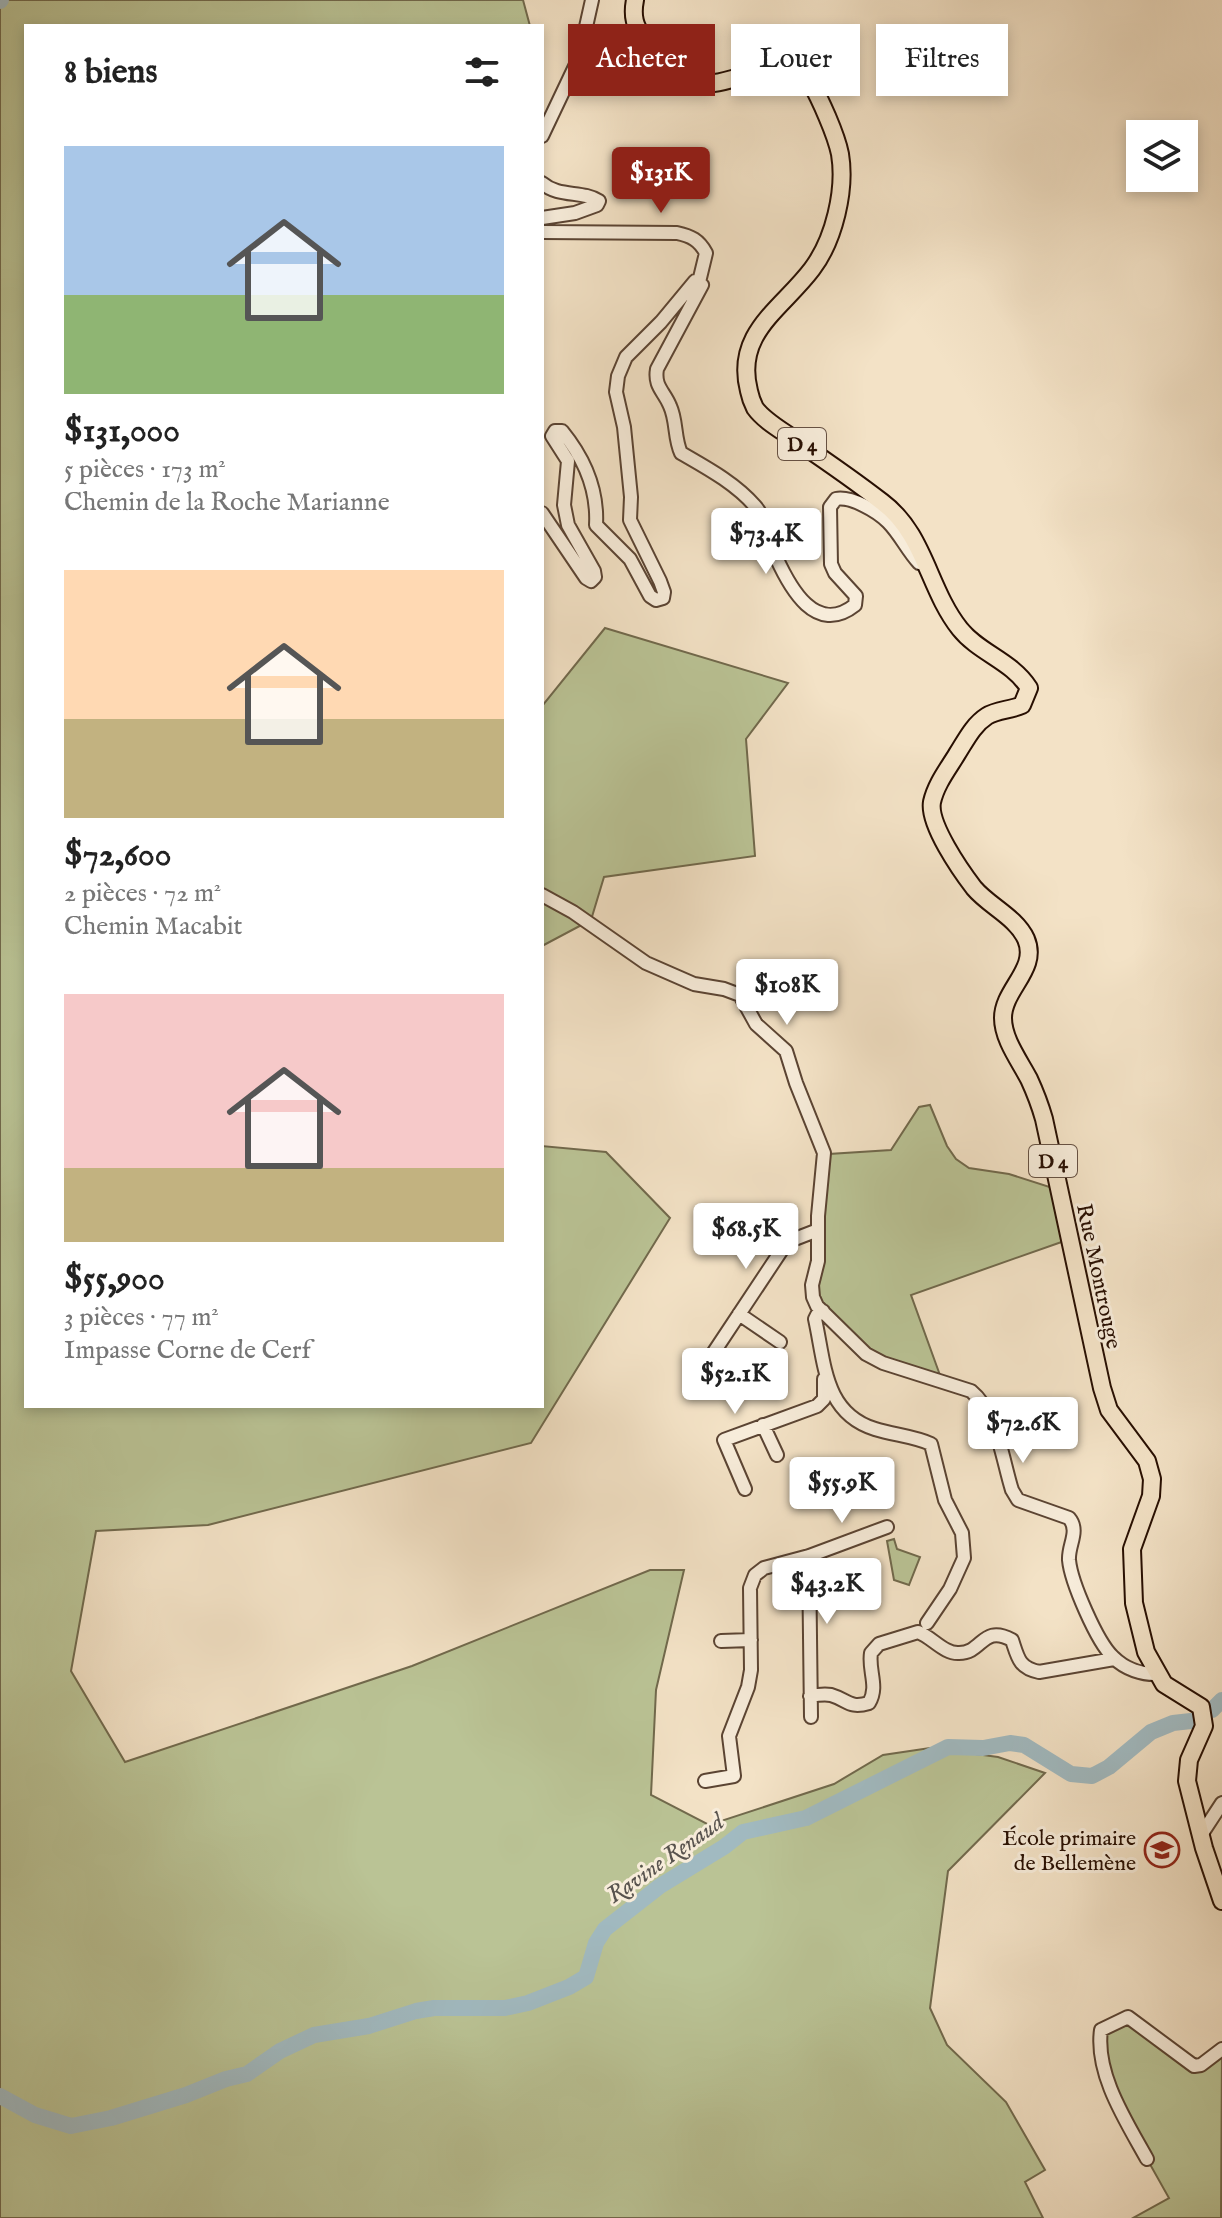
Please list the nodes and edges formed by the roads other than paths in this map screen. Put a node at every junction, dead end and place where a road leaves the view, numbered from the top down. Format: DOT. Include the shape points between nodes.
graph roads {
  1 [pos="592,0"];
  2 [pos="635,0"];
  3 [pos="544,132"];
  4 [pos="544,185"];
  5 [pos="544,218"];
  6 [pos="544,232"];
  7 [pos="699,282"];
  8 [pos="544,516"];
  9 [pos="925,561"];
  10 [pos="544,896"];
  11 [pos="818,1230"];
  12 [pos="823,1311"];
  13 [pos="739,1314"];
  14 [pos="780,1342"];
  15 [pos="710,1358"];
  16 [pos="826,1368"];
  17 [pos="763,1425"];
  18 [pos="777,1455"];
  19 [pos="745,1489"];
  20 [pos="887,1527"];
  21 [pos="809,1556"];
  22 [pos="927,1623"];
  23 [pos="751,1640"];
  24 [pos="721,1641"];
  25 [pos="1114,1659"];
  26 [pos="1159,1674"];
  27 [pos="810,1696"];
  28 [pos="811,1717"];
  29 [pos="705,1781"];
  30 [pos="1222,1803"];
  31 [pos="1201,1835"];
  32 [pos="1222,1901"];
  33 [pos="1222,2049"];
  34 [pos="1147,2159"];
  1 -- 3 [label="street" via="579,58"];
  2 -- 9 [label="main road, Rue Montrouge / D 4" via="637,28 648,43 696,81 713,83 781,66 809,78 839,149 841,189 814,267 756,331 747,355 749,391 755,408 767,418 886,504 917,540"];
  4 -- 5 [label="street" via="599,201 575,213"];
  6 -- 7 [label="street" via="690,236 706,253"];
  7 -- 8 [label="street" via="626,357 616,392 624,427 630,520 663,598 650,596 630,559 596,525 589,474 562,431 552,436 568,461 564,505 568,525 594,571 591,581"];
  7 -- 9 [label="street" via="696,301 655,379 669,403 681,453 721,476 755,506 793,589 819,615 855,605 856,596 831,564 830,507 836,499 851,499 887,520 910,554 919,563"];
  9 -- 26 [label="main road, Rue Montrouge / D 4" via="963,633 1012,668 1029,688 1022,705 989,714 973,728 937,786 932,810 965,875 1016,925 1029,950 1028,964 1006,1001 1005,1032 1044,1119 1109,1410 1147,1461 1151,1496 1132,1549 1132,1567 1140,1633"];
  10 -- 11 [label="street" via="646,963 694,984 740,995 756,1024 786,1051 824,1153"];
  11 -- 12 [label="street" via="812,1285"];
  11 -- 13 [label="street" via="787,1242"];
  12 -- 16 [label="street" via="815,1319"];
  12 -- 25 [label="street" via="866,1354 971,1391 980,1399 1018,1500 1073,1522 1069,1557 1079,1596"];
  13 -- 14 [label="street"];
  13 -- 15 [label="street"];
  16 -- 17 [label="street" via="822,1403"];
  16 -- 22 [label="street" via="833,1396 850,1417 868,1427 921,1439 934,1449 945,1500 962,1533 964,1558"];
  17 -- 18 [label="street"];
  17 -- 19 [label="street" via="724,1440"];
  20 -- 21 [label="street"];
  21 -- 23 [label="street" via="755,1575 750,1588"];
  21 -- 27 [label="street"];
  23 -- 24 [label="street"];
  23 -- 29 [label="street" via="748,1687 729,1736 734,1776"];
  25 -- 26 [label="street"];
  25 -- 27 [label="street" via="1039,1672 1027,1669 1012,1640 1001,1634 960,1653 918,1632 879,1644 871,1653 875,1683 869,1703 860,1706 830,1695"];
  26 -- 31 [label="main road, Rue Montrouge / D 4" via="1172,1691 1201,1707 1204,1726 1189,1760 1187,1781"];
  27 -- 28 [label="street"];
  30 -- 31 [label="street"];
  31 -- 32 [label="main road, Rue Montrouge / D 4"];
  33 -- 34 [label="street" via="1194,2066 1128,2017 1101,2030 1106,2076"];
}
